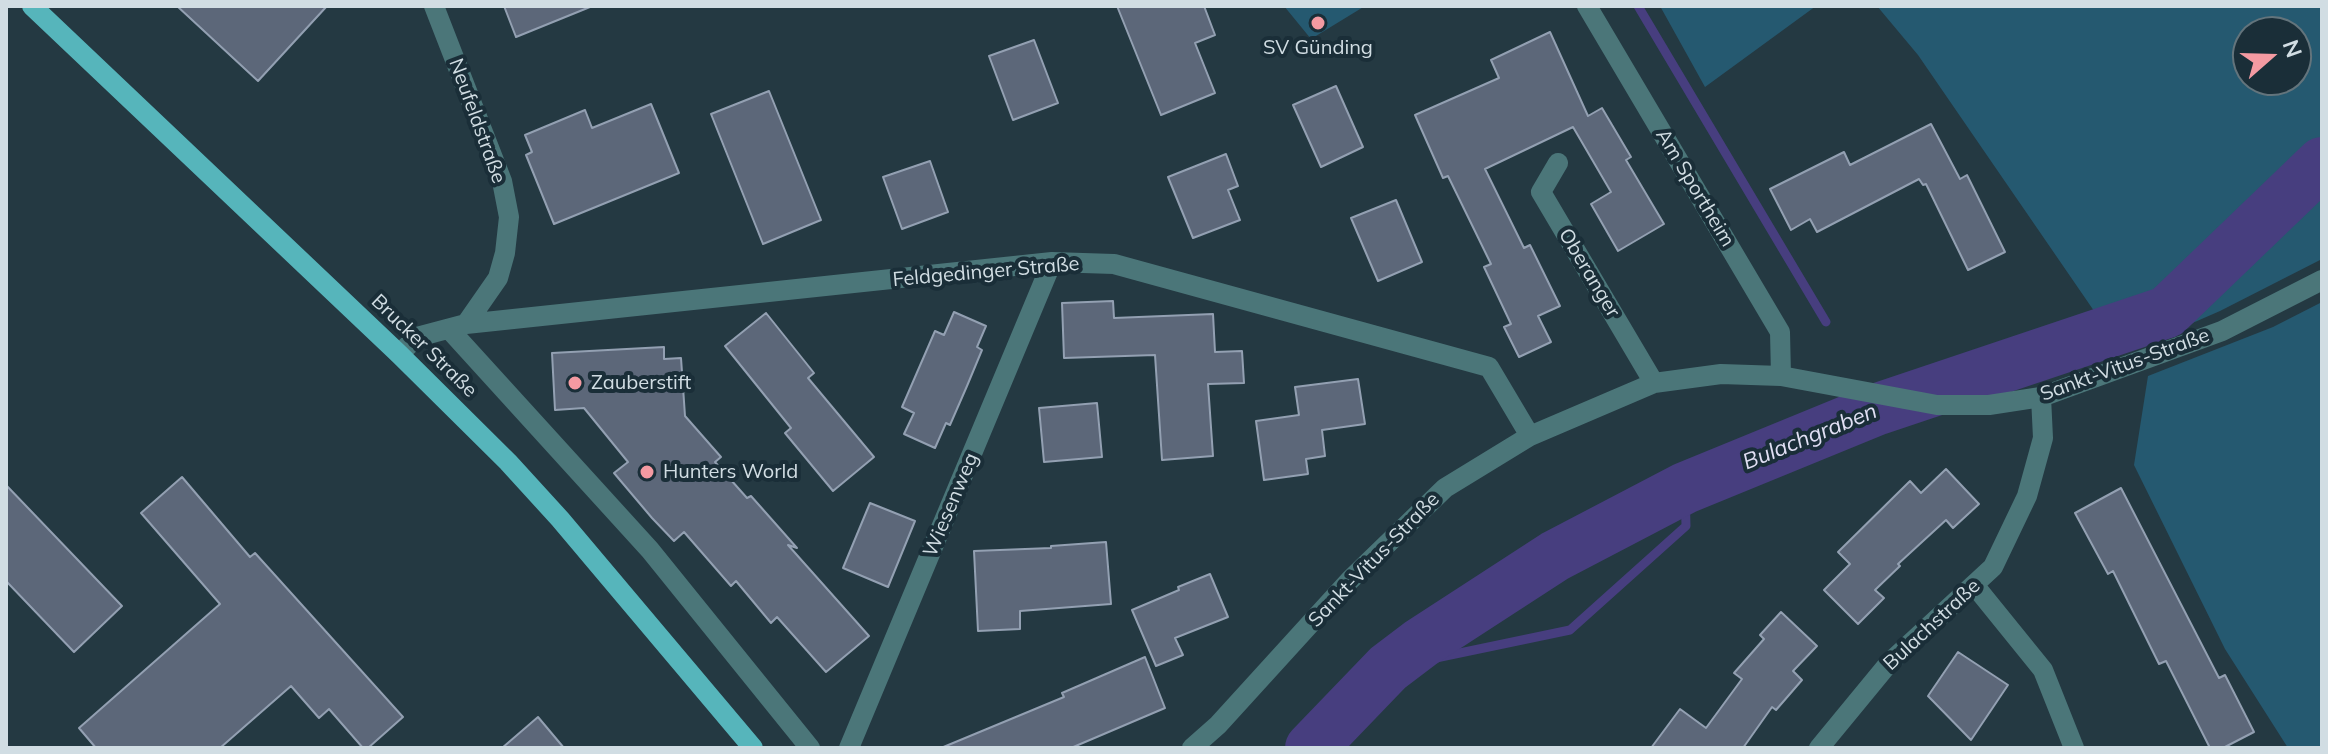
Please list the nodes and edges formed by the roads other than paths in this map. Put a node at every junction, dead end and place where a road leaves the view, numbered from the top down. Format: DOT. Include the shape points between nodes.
graph roads {
  1 [pos="32,6"];
  2 [pos="434,6"];
  3 [pos="1587,6"];
  4 [pos="1558,163"];
  5 [pos="1052,262"];
  6 [pos="2322,280"];
  7 [pos="458,326"];
  8 [pos="399,354"];
  9 [pos="1781,376"];
  10 [pos="1654,383"];
  11 [pos="2041,397"];
  12 [pos="1530,436"];
  13 [pos="1975,586"];
  14 [pos="753,748"];
  15 [pos="810,748"];
  16 [pos="849,748"];
  17 [pos="1192,748"];
  18 [pos="1819,748"];
  19 [pos="2074,748"];
  1 -- 8 [label="main road, Brucker Straße"];
  2 -- 7 [label="street, Neufeldstraße" via="502,181 509,217 498,278"];
  3 -- 9 [label="street, Am Sportheim" via="1780,332"];
  4 -- 10 [label="street, Oberanger" via="1541,192"];
  5 -- 7 [label="street, Feldgedinger Straße"];
  5 -- 12 [label="street, Feldgedinger Straße" via="1114,264 1489,367"];
  5 -- 16 [label="street, Wiesenweg"];
  6 -- 11 [label="street, Sankt-Vitus-Straße" via="2222,331"];
  7 -- 8 [label="street, Feldgedinger Straße" via="417,337"];
  7 -- 15 [label="street"];
  8 -- 14 [label="main road, Brucker Straße" via="560,519"];
  9 -- 10 [label="street, Sankt-Vitus-Straße" via="1721,374"];
  9 -- 11 [label="street, Sankt-Vitus-Straße" via="1937,405"];
  10 -- 12 [label="street, Sankt-Vitus-Straße"];
  11 -- 13 [label="street, Bulachstraße" via="2043,438 2027,496 1993,567"];
  12 -- 17 [label="street, Sankt-Vitus-Straße" via="1445,488"];
  13 -- 18 [label="street, Bulachstraße" via="1889,663"];
  13 -- 19 [label="street" via="2043,670"];
}
